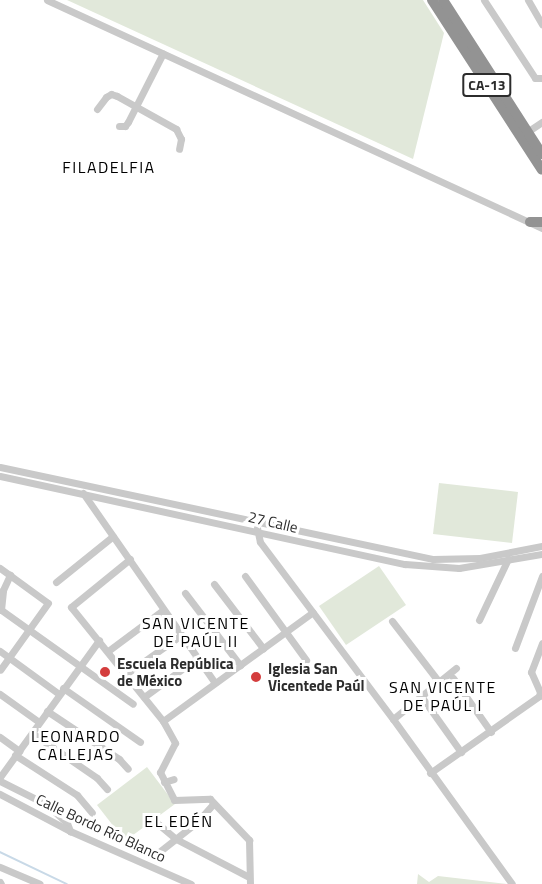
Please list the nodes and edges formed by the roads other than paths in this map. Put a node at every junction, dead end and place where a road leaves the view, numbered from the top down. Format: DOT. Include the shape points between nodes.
graph roads {
  1 [pos="47,0"];
  2 [pos="432,0"];
  3 [pos="443,0"];
  4 [pos="484,0"];
  5 [pos="528,0"];
  6 [pos="542,24"];
  7 [pos="163,53"];
  8 [pos="542,78"];
  9 [pos="135,106"];
  10 [pos="97,109"];
  11 [pos="542,122"];
  12 [pos="119,126"];
  13 [pos="527,132"];
  14 [pos="527,146"];
  15 [pos="179,149"];
  16 [pos="542,154"];
  17 [pos="542,160"];
  18 [pos="542,170"];
  19 [pos="539,224"];
  20 [pos="0,467"];
  21 [pos="0,476"];
  22 [pos="76,483"];
  23 [pos="83,495"];
  24 [pos="257,523"];
  25 [pos="257,532"];
  26 [pos="113,536"];
  27 [pos="542,546"];
  28 [pos="511,552"];
  29 [pos="542,554"];
  30 [pos="130,559"];
  31 [pos="429,559"];
  32 [pos="451,560"];
  33 [pos="507,560"];
  34 [pos="427,567"];
  35 [pos="0,568"];
  36 [pos="448,569"];
  37 [pos="10,575"];
  38 [pos="245,576"];
  39 [pos="542,576"];
  40 [pos="56,582"];
  41 [pos="214,584"];
  42 [pos="185,593"];
  43 [pos="1,609"];
  44 [pos="163,610"];
  45 [pos="313,612"];
  46 [pos="480,620"];
  47 [pos="392,621"];
  48 [pos="29,630"];
  49 [pos="285,632"];
  50 [pos="181,635"];
  51 [pos="99,640"];
  52 [pos="542,643"];
  53 [pos="263,648"];
  54 [pos="515,648"];
  55 [pos="0,651"];
  56 [pos="108,651"];
  57 [pos="9,658"];
  58 [pos="197,658"];
  59 [pos="306,660"];
  60 [pos="240,664"];
  61 [pos="79,666"];
  62 [pos="456,668"];
  63 [pos="0,670"];
  64 [pos="126,674"];
  65 [pos="453,678"];
  66 [pos="439,682"];
  67 [pos="215,683"];
  68 [pos="61,691"];
  69 [pos="0,694"];
  70 [pos="422,696"];
  71 [pos="144,697"];
  72 [pos="133,704"];
  73 [pos="47,711"];
  74 [pos="393,719"];
  75 [pos="163,721"];
  76 [pos="39,722"];
  77 [pos="491,732"];
  78 [pos="32,733"];
  79 [pos="0,737"];
  80 [pos="140,742"];
  81 [pos="461,752"];
  82 [pos="17,753"];
  83 [pos="128,769"];
  84 [pos="430,773"];
  85 [pos="0,779"];
  86 [pos="174,779"];
  87 [pos="164,782"];
  88 [pos="107,789"];
  89 [pos="0,794"];
  90 [pos="214,803"];
  91 [pos="92,813"];
  92 [pos="157,823"];
  93 [pos="70,831"];
  94 [pos="176,839"];
  95 [pos="159,852"];
  96 [pos="0,867"];
  97 [pos="250,881"];
  98 [pos="40,884"];
  99 [pos="191,884"];
  100 [pos="512,884"];
  1 -- 7 [label="street"];
  2 -- 14 [label="highway, CA-13"];
  3 -- 13 [label="highway, CA-13"];
  4 -- 8 [label="street" via="535,78"];
  5 -- 6 [label="street"];
  7 -- 9 [label="street"];
  7 -- 19 [label="street"];
  9 -- 10 [label="street" via="111,94"];
  9 -- 12 [label="street" via="125,126"];
  9 -- 15 [label="street" via="176,129 181,139"];
  11 -- 13 [label="street"];
  13 -- 16 [label="highway, CA-13"];
  14 -- 17 [label="highway" via="532,145"];
  14 -- 18 [label="highway, CA-13"];
  20 -- 22 [label="street, 27 Calle"];
  21 -- 23 [label="street, 27 Calle"];
  22 -- 23 [label="street"];
  22 -- 24 [label="street, 27 Calle"];
  23 -- 25 [label="street, 27 Calle"];
  23 -- 26 [label="street"];
  24 -- 25 [label="street"];
  24 -- 31 [label="street, 27 Calle"];
  25 -- 34 [label="street, 27 Calle"];
  25 -- 45 [label="street" via="260,542"];
  26 -- 30 [label="street"];
  26 -- 40 [label="street"];
  27 -- 28 [label="street, 27 Calle"];
  28 -- 32 [label="street, 27 Calle"];
  28 -- 33 [label="street"];
  29 -- 33 [label="street, 27 Calle"];
  30 -- 44 [label="street"];
  30 -- 51 [label="street" via="71,607"];
  31 -- 32 [label="street, 27 Calle"];
  31 -- 34 [label="street"];
  32 -- 36 [label="street"];
  33 -- 36 [label="street, 27 Calle"];
  33 -- 46 [label="street"];
  34 -- 36 [label="street, 27 Calle"];
  35 -- 37 [label="street"];
  37 -- 43 [label="street"];
  37 -- 48 [label="street" via="48,603"];
  38 -- 49 [label="street"];
  39 -- 54 [label="street"];
  41 -- 53 [label="street"];
  42 -- 60 [label="street"];
  43 -- 48 [label="street"];
  44 -- 50 [label="street"];
  44 -- 56 [label="street"];
  45 -- 49 [label="street"];
  45 -- 74 [label="street"];
  47 -- 66 [label="street"];
  48 -- 57 [label="street"];
  48 -- 61 [label="street"];
  49 -- 53 [label="street"];
  49 -- 59 [label="street"];
  50 -- 58 [label="street"];
  50 -- 64 [label="street"];
  51 -- 56 [label="street"];
  51 -- 61 [label="street"];
  52 -- 77 [label="street" via="531,672 539,696"];
  53 -- 60 [label="street"];
  55 -- 57 [label="street"];
  56 -- 64 [label="street"];
  57 -- 63 [label="street"];
  57 -- 68 [label="street"];
  58 -- 67 [label="street"];
  58 -- 71 [label="street"];
  60 -- 67 [label="street"];
  61 -- 68 [label="street"];
  61 -- 72 [label="street"];
  62 -- 66 [label="street"];
  64 -- 71 [label="street"];
  65 -- 77 [label="street"];
  66 -- 70 [label="street"];
  67 -- 75 [label="street"];
  68 -- 73 [label="street"];
  68 -- 80 [label="street"];
  69 -- 76 [label="street"];
  70 -- 74 [label="street"];
  70 -- 81 [label="street"];
  71 -- 75 [label="street"];
  73 -- 76 [label="street"];
  73 -- 83 [label="street"];
  74 -- 84 [label="street"];
  75 -- 87 [label="street" via="175,743 160,772"];
  76 -- 78 [label="street"];
  77 -- 81 [label="street"];
  78 -- 82 [label="street"];
  78 -- 88 [label="street"];
  79 -- 82 [label="street"];
  81 -- 84 [label="street"];
  82 -- 85 [label="street"];
  82 -- 91 [label="street" via="77,795"];
  84 -- 100 [label="street"];
  85 -- 93 [label="street" via="46,804 67,823"];
  86 -- 87 [label="street"];
  87 -- 90 [label="street" via="175,801 208,798"];
  89 -- 93 [label="street, Calle Bordo Río Blanco"];
  90 -- 94 [label="street"];
  90 -- 97 [label="street" via="249,840"];
  92 -- 94 [label="street"];
  93 -- 99 [label="street, Calle Bordo Río Blanco"];
  94 -- 95 [label="street"];
  94 -- 97 [label="street"];
  96 -- 98 [label="street"];
}
